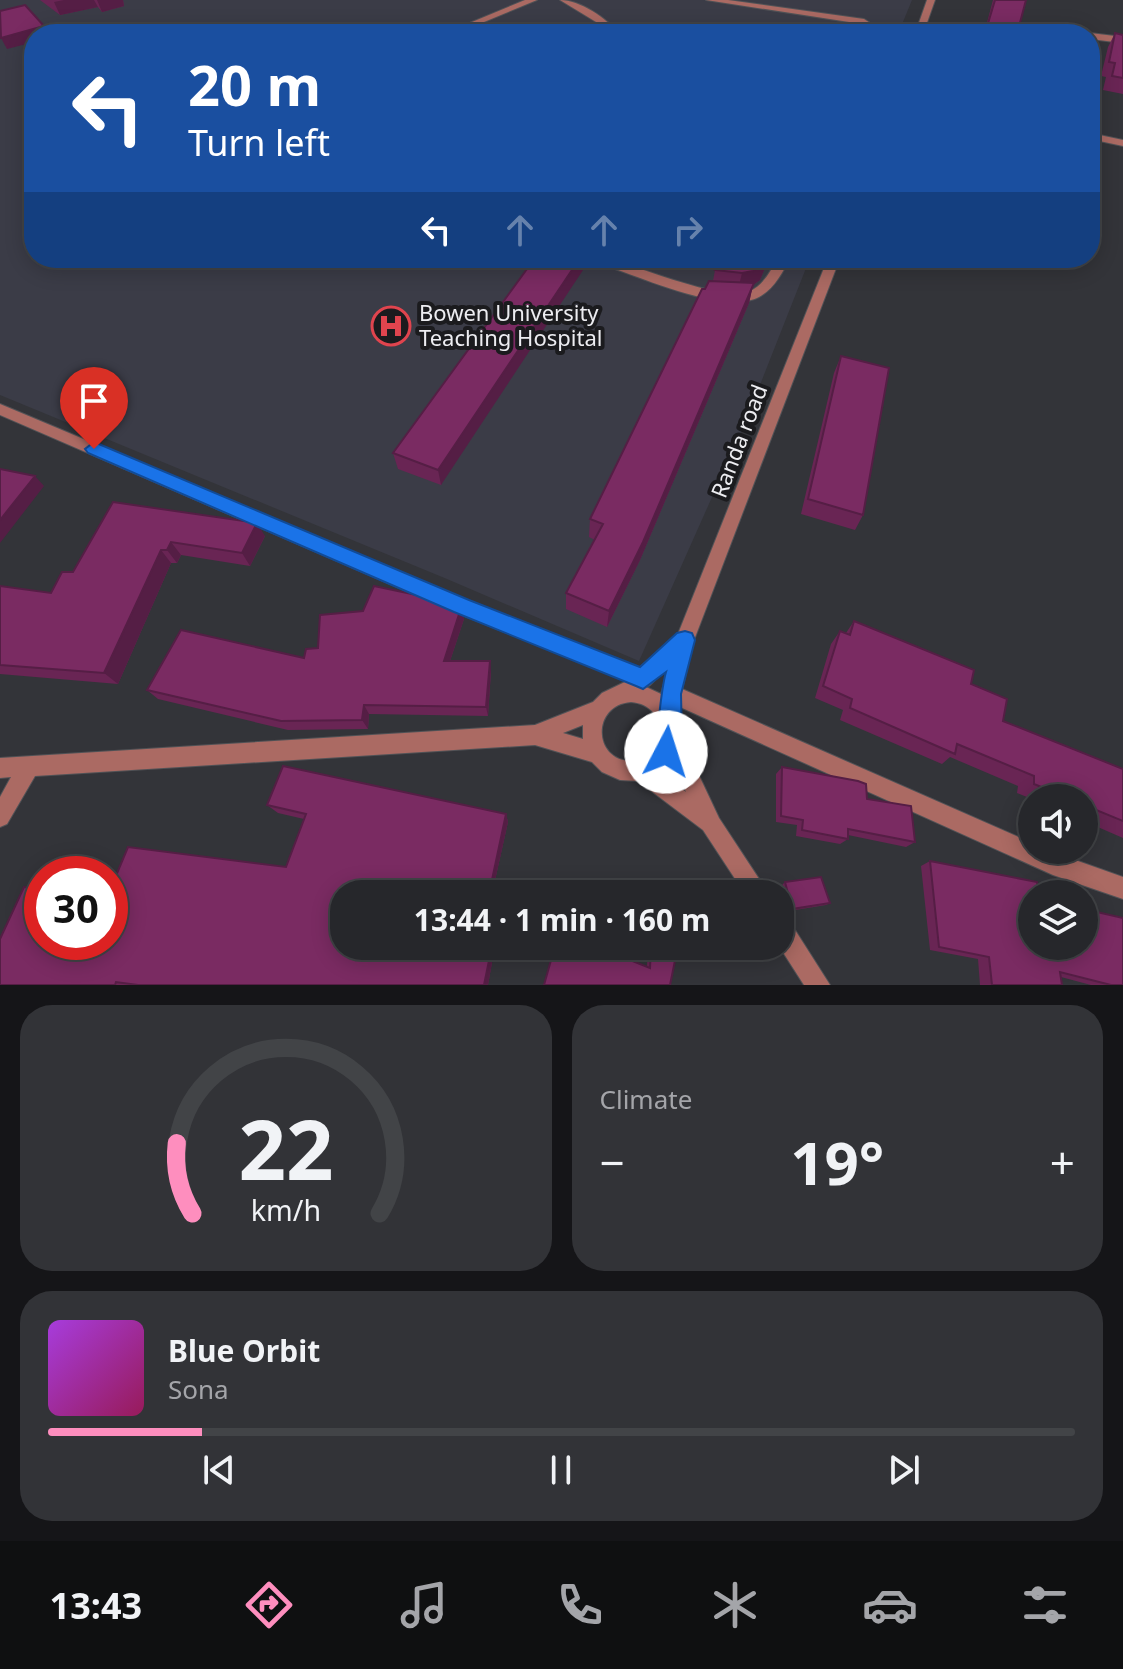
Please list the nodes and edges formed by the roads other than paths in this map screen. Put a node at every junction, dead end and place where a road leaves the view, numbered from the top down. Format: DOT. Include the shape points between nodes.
graph roads {
  1 [pos="533,0"];
  2 [pos="564,0"];
  3 [pos="710,0"];
  4 [pos="931,0"];
  5 [pos="472,24"];
  6 [pos="606,24"];
  7 [pos="867,24"];
  8 [pos="923,24"];
  9 [pos="1100,37"];
  10 [pos="1123,40"];
  11 [pos="1100,138"];
  12 [pos="1123,143"];
  13 [pos="626,268"];
  14 [pos="777,268"];
  15 [pos="830,268"];
  16 [pos="0,409"];
  17 [pos="685,640"];
  18 [pos="643,679"];
  19 [pos="624,692"];
  20 [pos="671,694"];
  21 [pos="596,710"];
  22 [pos="670,730"];
  23 [pos="535,735"];
  24 [pos="599,754"];
  25 [pos="0,768"];
  26 [pos="28,768"];
  27 [pos="642,771"];
  28 [pos="0,817"];
  29 [pos="712,825"];
  30 [pos="749,880"];
  31 [pos="1123,888"];
  32 [pos="794,948"];
  33 [pos="818,985"];
  1 -- 5 [label="street"];
  2 -- 6 [label="street"];
  3 -- 7 [label="street"];
  4 -- 8 [label="street"];
  9 -- 10 [label="street"];
  11 -- 12 [label="street"];
  13 -- 14 [label="street" via="730,299 763,289"];
  15 -- 17 [label="street, Randa road"];
  16 -- 18 [label="street"];
  17 -- 18 [label="street"];
  17 -- 20 [label="street, Randa road"];
  18 -- 19 [label="street"];
  19 -- 21 [label="street"];
  19 -- 22 [label="street" via="651,699 662,709"];
  20 -- 22 [label="street, Randa road"];
  20 -- 31 [label="street" via="1061,867"];
  21 -- 23 [label="street"];
  21 -- 24 [label="street" via="591,732"];
  22 -- 27 [label="street" via="666,752"];
  22 -- 29 [label="street"];
  23 -- 24 [label="street"];
  23 -- 26 [label="street"];
  24 -- 27 [label="street" via="626,771"];
  25 -- 26 [label="street"];
  26 -- 28 [label="street"];
  27 -- 29 [label="street"];
  29 -- 30 [label="street"];
  32 -- 33 [label="street"];
}
